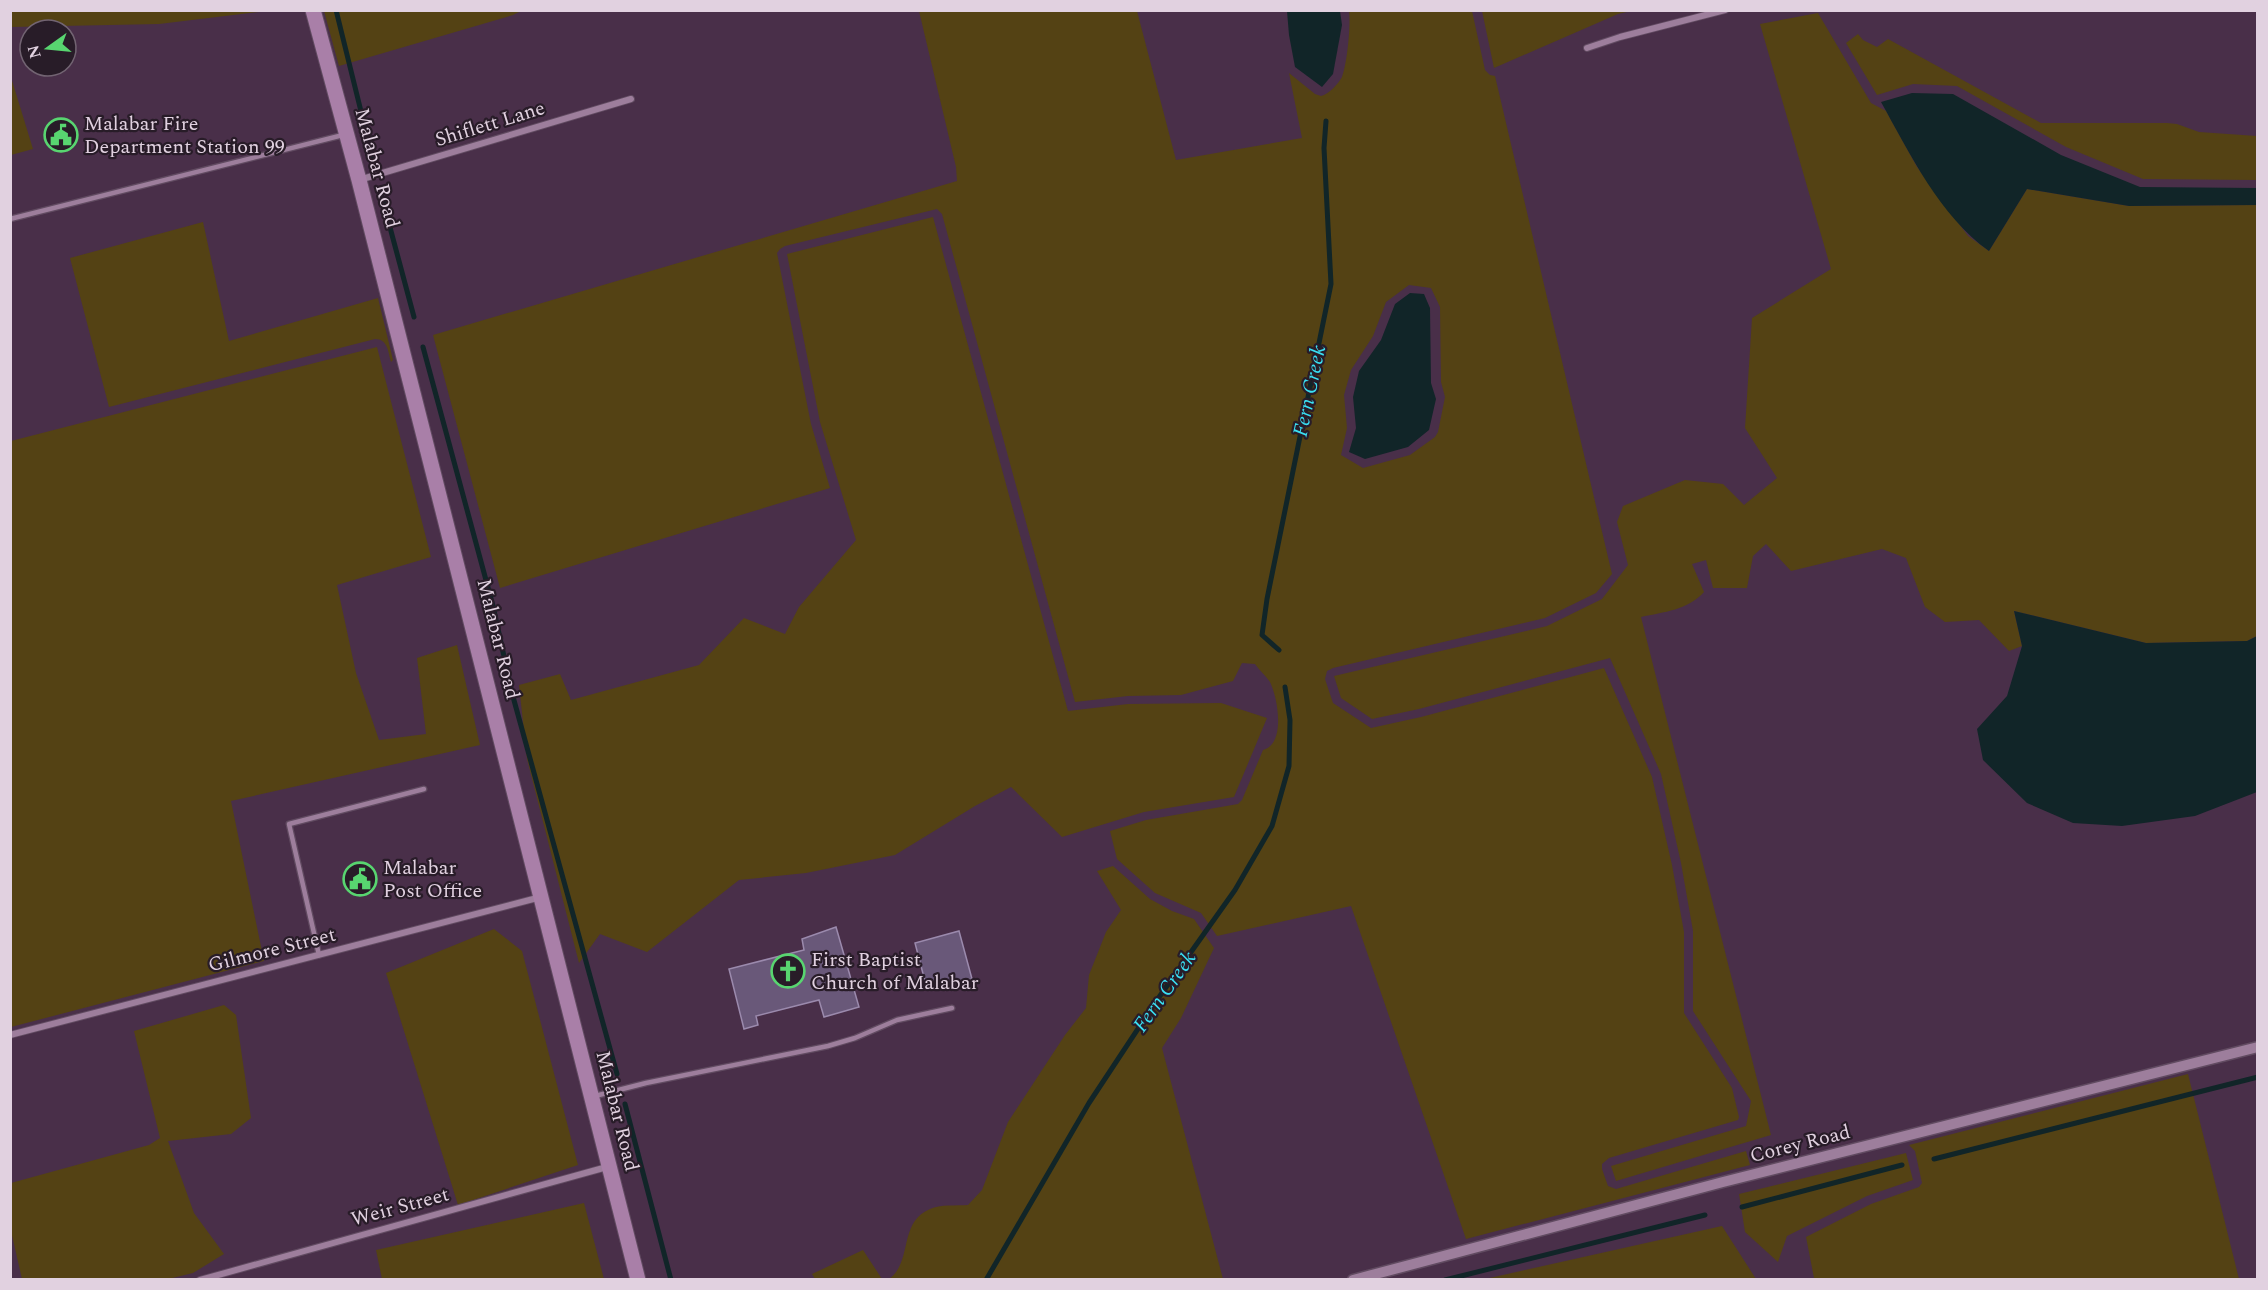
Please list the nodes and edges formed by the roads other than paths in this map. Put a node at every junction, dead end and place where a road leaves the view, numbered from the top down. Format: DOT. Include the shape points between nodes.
graph roads {
  1 [pos="313,10"];
  2 [pos="1725,10"];
  3 [pos="1587,48"];
  4 [pos="631,99"];
  5 [pos="346,134"];
  6 [pos="359,180"];
  7 [pos="10,219"];
  8 [pos="424,789"];
  9 [pos="542,897"];
  10 [pos="319,955"];
  11 [pos="952,1008"];
  12 [pos="10,1035"];
  13 [pos="2258,1047"];
  14 [pos="592,1096"];
  15 [pos="609,1167"];
  16 [pos="200,1280"];
  17 [pos="638,1280"];
  18 [pos="1353,1280"];
  1 -- 5 [label="main road, Malabar Road"];
  2 -- 3 [label="street"];
  4 -- 6 [label="street, Shiflett Lane"];
  5 -- 6 [label="main road, Malabar Road"];
  5 -- 7 [label="lane"];
  6 -- 9 [label="main road, Malabar Road"];
  8 -- 10 [label="lane" via="289,824"];
  9 -- 10 [label="street, Gilmore Street"];
  9 -- 14 [label="main road, Malabar Road"];
  10 -- 12 [label="street, Gilmore Street"];
  11 -- 14 [label="lane" via="897,1020 828,1046"];
  13 -- 18 [label="street, Corey Road"];
  14 -- 15 [label="main road, Malabar Road"];
  15 -- 16 [label="street, Weir Street"];
  15 -- 17 [label="main road, Malabar Road"];
}
